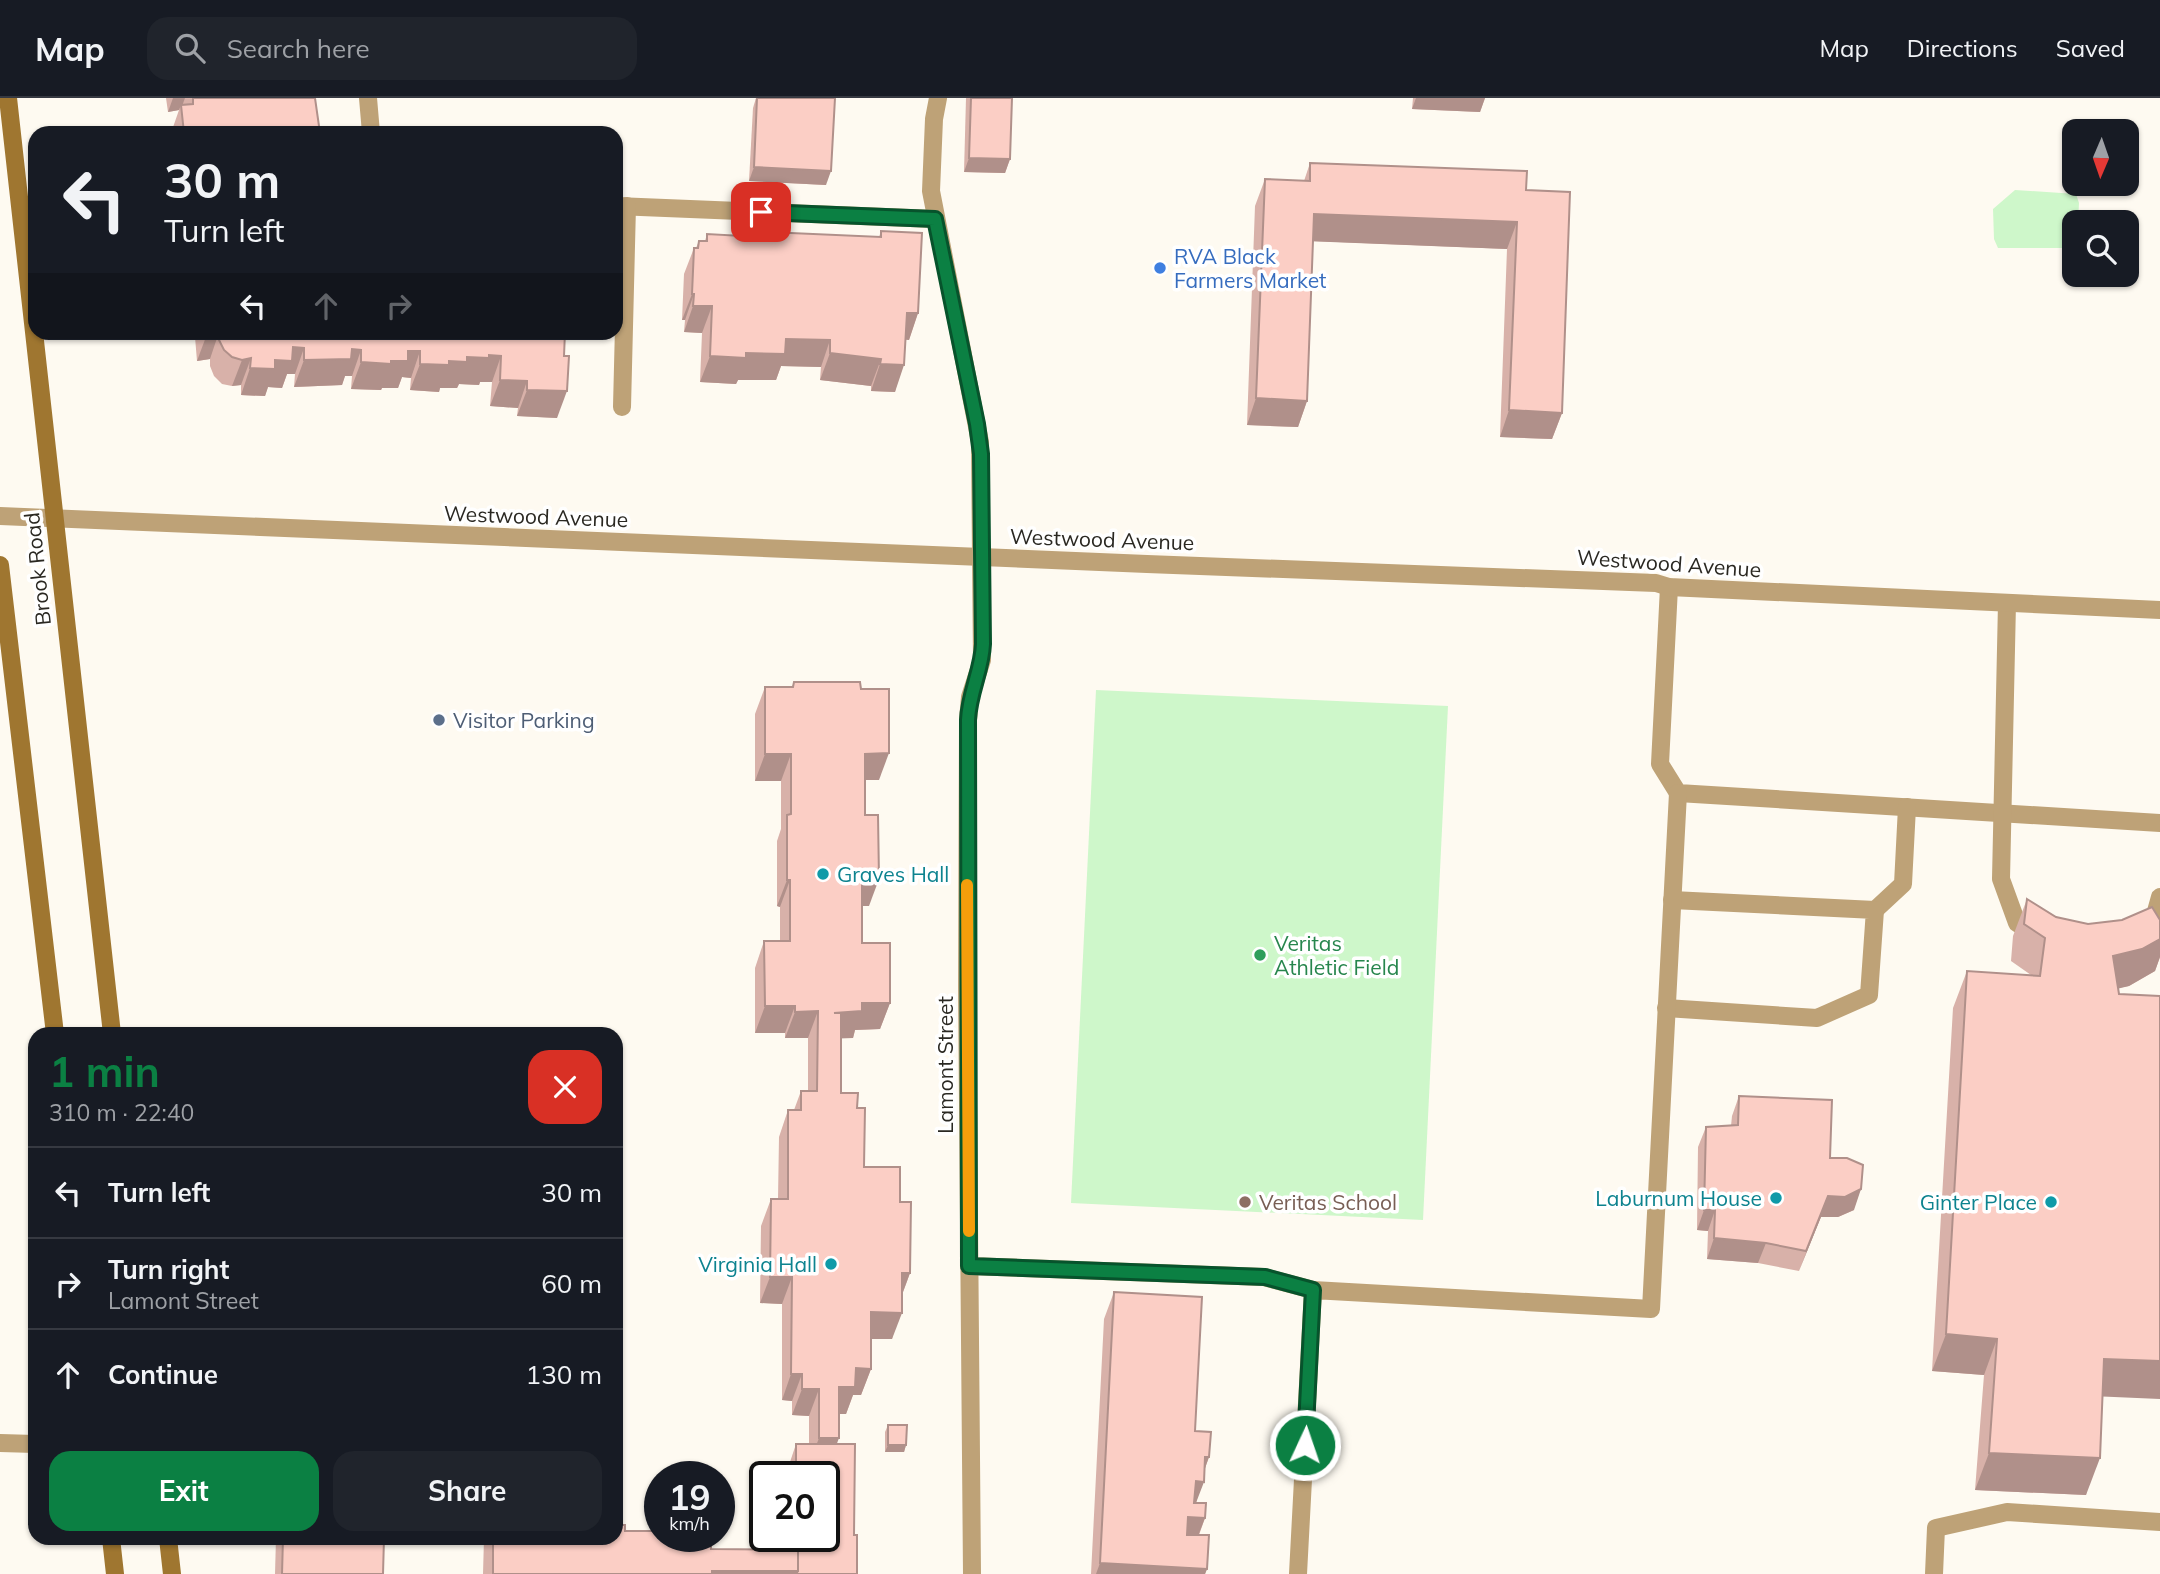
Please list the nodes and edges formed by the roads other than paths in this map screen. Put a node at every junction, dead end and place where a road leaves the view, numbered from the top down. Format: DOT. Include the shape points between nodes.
graph roads {
  1 [pos="8,98"];
  2 [pos="368,98"];
  3 [pos="937,98"];
  4 [pos="370,126"];
  5 [pos="623,206"];
  6 [pos="935,219"];
  7 [pos="28,281"];
  8 [pos="34,340"];
  9 [pos="622,340"];
  10 [pos="622,407"];
  11 [pos="0,516"];
  12 [pos="54,519"];
  13 [pos="981,557"];
  14 [pos="0,565"];
  15 [pos="1669,587"];
  16 [pos="2007,603"];
  17 [pos="2160,610"];
  18 [pos="1678,793"];
  19 [pos="1907,807"];
  20 [pos="2002,812"];
  21 [pos="2160,823"];
  22 [pos="2160,897"];
  23 [pos="1672,900"];
  24 [pos="1875,910"];
  25 [pos="2131,940"];
  26 [pos="2060,945"];
  27 [pos="1666,1008"];
  28 [pos="54,1027"];
  29 [pos="111,1027"];
  30 [pos="969,1266"];
  31 [pos="1313,1290"];
  32 [pos="0,1443"];
  33 [pos="28,1444"];
  34 [pos="2160,1522"];
  35 [pos="112,1545"];
  36 [pos="169,1545"];
  37 [pos="115,1574"];
  38 [pos="172,1574"];
  39 [pos="972,1574"];
  40 [pos="1298,1574"];
  41 [pos="1934,1574"];
  1 -- 7 [label="main road, Brook Road"];
  2 -- 4 [label="street"];
  3 -- 6 [label="street, Lamont Street" via="931,180"];
  5 -- 6 [label="street"];
  6 -- 13 [label="street, Lamont Street" via="980,442"];
  8 -- 12 [label="main road, Brook Road"];
  9 -- 10 [label="street"];
  11 -- 12 [label="street, Westwood Avenue"];
  12 -- 13 [label="street, Westwood Avenue"];
  12 -- 29 [label="main road, Brook Road"];
  13 -- 15 [label="street, Westwood Avenue" via="1535,577"];
  13 -- 30 [label="street, Lamont Street" via="982,660 968,720"];
  14 -- 28 [label="main road, Brook Road"];
  15 -- 16 [label="street, Westwood Avenue"];
  15 -- 18 [label="street" via="1660,764"];
  16 -- 17 [label="street, Westwood Avenue"];
  16 -- 20 [label="street"];
  18 -- 19 [label="street"];
  18 -- 23 [label="street"];
  19 -- 20 [label="street"];
  19 -- 24 [label="street" via="1903,884"];
  20 -- 21 [label="street"];
  20 -- 26 [label="street" via="2001,879 2017,923 2046,942"];
  22 -- 25 [label="street" via="2155,915"];
  23 -- 24 [label="street"];
  23 -- 27 [label="street"];
  24 -- 27 [label="street" via="1869,995 1817,1018"];
  27 -- 31 [label="street" via="1651,1309"];
  30 -- 31 [label="street" via="1265,1277"];
  30 -- 39 [label="street, Lamont Street"];
  31 -- 40 [label="street"];
  32 -- 33 [label="street"];
  34 -- 41 [label="street" via="2007,1512 1936,1528"];
  35 -- 37 [label="main road"];
  36 -- 38 [label="main road"];
}
